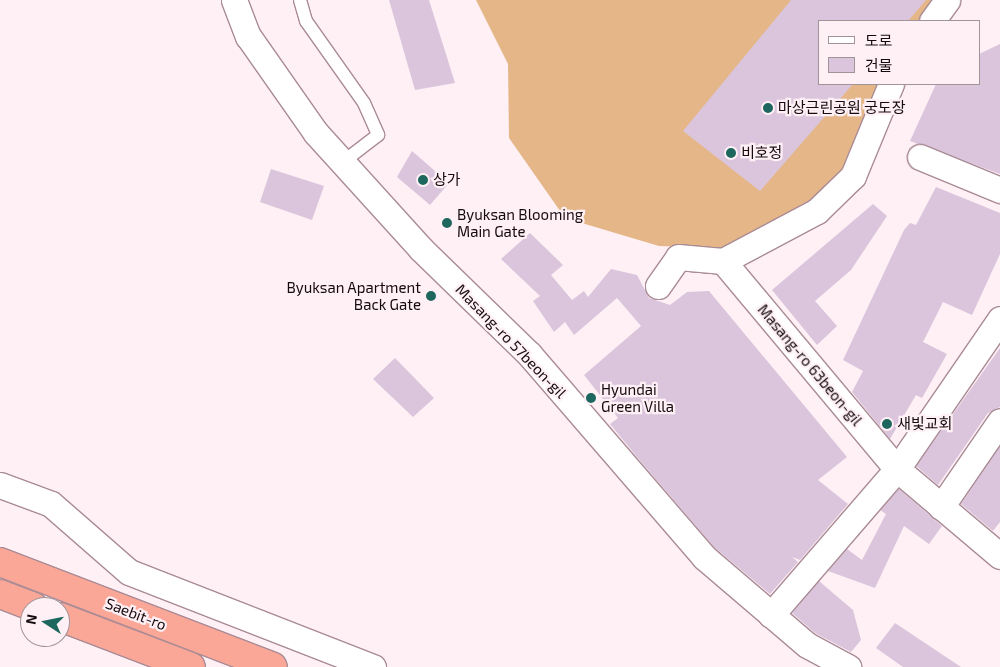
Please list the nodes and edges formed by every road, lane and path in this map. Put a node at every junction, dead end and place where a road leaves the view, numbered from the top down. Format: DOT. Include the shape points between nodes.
graph roads {
  1 [pos="234,0"];
  2 [pos="300,0"];
  3 [pos="947,0"];
  4 [pos="933,20"];
  5 [pos="890,85"];
  6 [pos="920,157"];
  7 [pos="343,162"];
  8 [pos="1000,190"];
  9 [pos="723,261"];
  10 [pos="658,286"];
  11 [pos="1000,319"];
  12 [pos="1000,421"];
  13 [pos="897,469"];
  14 [pos="0,485"];
  15 [pos="941,507"];
  16 [pos="1000,556"];
  17 [pos="0,562"];
  18 [pos="0,594"];
  19 [pos="20,602"];
  20 [pos="771,615"];
  21 [pos="70,621"];
  22 [pos="191,667"];
  23 [pos="273,667"];
  24 [pos="373,667"];
  25 [pos="848,667"];
  1 -- 7 [label="street, Masang-ro 57beon-gil" via="248,36"];
  2 -- 7 [label="lane" via="306,21 364,103 378,135"];
  3 -- 4 [label="street"];
  5 -- 9 [label="street" via="853,176 817,211"];
  6 -- 8 [label="street"];
  7 -- 20 [label="street, Masang-ro 57beon-gil" via="421,249 529,354 704,557"];
  9 -- 10 [label="street" via="678,257"];
  9 -- 13 [label="street, Masang-ro 63beon-gil"];
  11 -- 13 [label="street"];
  12 -- 15 [label="street"];
  13 -- 15 [label="street, Masang-ro 63beon-gil"];
  13 -- 20 [label="street"];
  14 -- 24 [label="street" via="51,504 129,572"];
  15 -- 16 [label="street, Masang-ro 63beon-gil"];
  17 -- 23 [label="highway, Saebit-ro"];
  18 -- 19 [label="highway"];
  20 -- 25 [label="street, Masang-ro 57beon-gil" via="806,644"];
  21 -- 22 [label="highway, Saebit-ro"];
}
